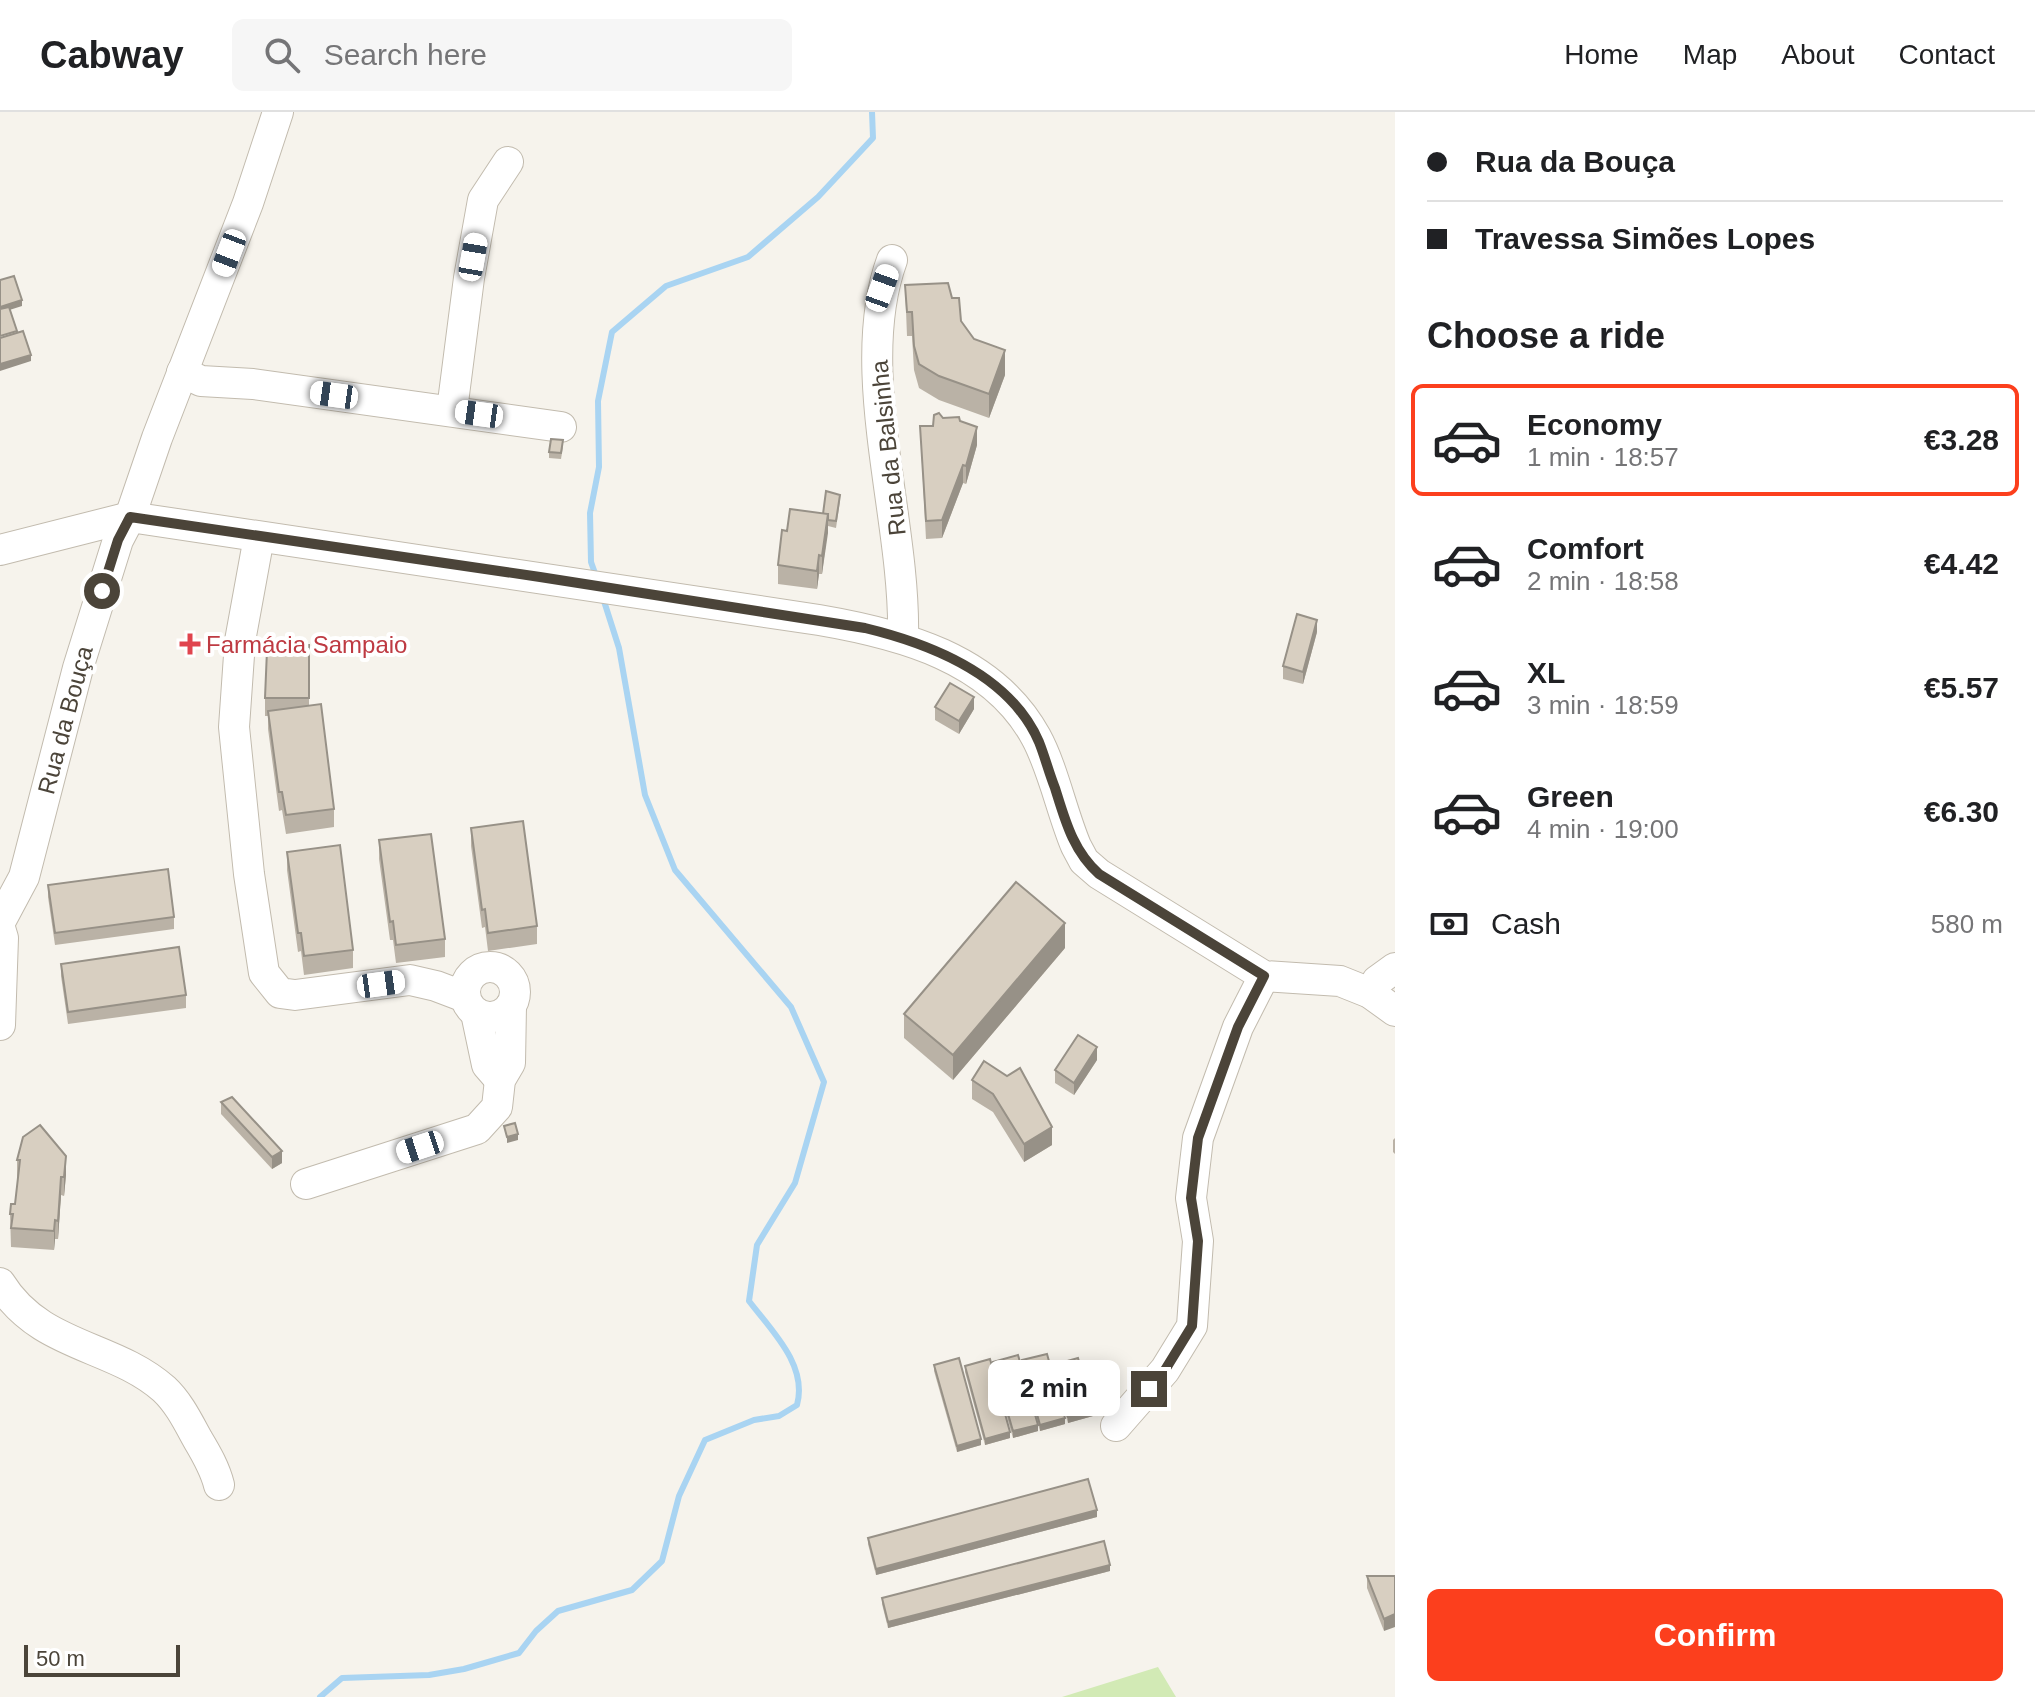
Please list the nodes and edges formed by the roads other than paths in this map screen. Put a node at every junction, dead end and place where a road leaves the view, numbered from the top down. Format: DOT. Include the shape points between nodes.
graph roads {
  1 [pos="278,112"];
  2 [pos="508,162"];
  3 [pos="892,260"];
  4 [pos="182,372"];
  5 [pos="452,410"];
  6 [pos="561,427"];
  7 [pos="130,517"];
  8 [pos="259,537"];
  9 [pos="0,550"];
  10 [pos="903,637"];
  11 [pos="0,925"];
  12 [pos="485,967"];
  13 [pos="1395,968"];
  14 [pos="1264,976"];
  15 [pos="410,980"];
  16 [pos="1370,993"];
  17 [pos="470,1005"];
  18 [pos="511,1006"];
  19 [pos="1395,1011"];
  20 [pos="0,1025"];
  21 [pos="500,1080"];
  22 [pos="306,1184"];
  23 [pos="0,1283"];
  24 [pos="1116,1426"];
  25 [pos="219,1485"];
  1 -- 4 [label="street, Rua da Bouça"];
  2 -- 5 [label="street" via="483,200"];
  3 -- 10 [label="street, Rua da Balsinha" via="882,288 878,339"];
  4 -- 5 [label="street" via="201,381"];
  4 -- 7 [label="street, Rua da Bouça"];
  5 -- 6 [label="street"];
  7 -- 8 [label="street"];
  7 -- 9 [label="street"];
  7 -- 11 [label="street, Rua da Bouça" via="78,668 24,877"];
  8 -- 10 [label="street" via="584,583"];
  8 -- 15 [label="street" via="240,641 234,727 264,973 280,993 295,995"];
  10 -- 14 [label="street" via="989,681 1024,717 1038,740 1084,861"];
  11 -- 20 [label="street"];
  12 -- 15 [label="street" via="425,971"];
  12 -- 17 [label="street" via="467,981"];
  12 -- 18 [label="street" via="509,975 516,990"];
  13 -- 16 [label="street"];
  14 -- 16 [label="street" via="1340,981"];
  14 -- 24 [label="street" via="1238,1027 1198,1138 1191,1198 1198,1241 1192,1326 1165,1370"];
  15 -- 17 [label="street" via="436,986"];
  16 -- 19 [label="street"];
  17 -- 18 [label="street" via="491,1017"];
  17 -- 21 [label="street" via="487,1065"];
  18 -- 21 [label="street" via="510,1063"];
  21 -- 22 [label="street" via="497,1107 477,1129"];
  23 -- 25 [label="street" via="43,1328 136,1370 164,1389 182,1411"];
}
